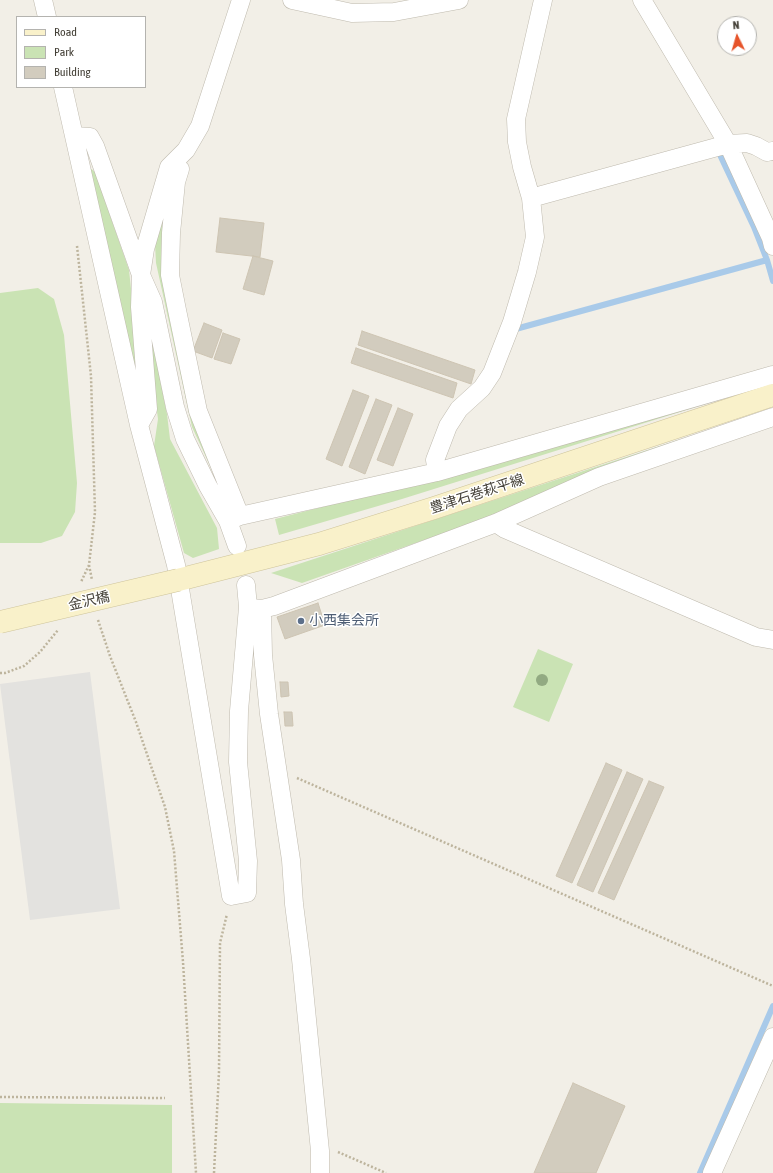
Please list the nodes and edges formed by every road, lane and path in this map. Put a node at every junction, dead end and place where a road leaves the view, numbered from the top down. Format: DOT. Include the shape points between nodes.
graph roads {
  1 [pos="43,0"];
  2 [pos="240,0"];
  3 [pos="292,0"];
  4 [pos="459,0"];
  5 [pos="543,0"];
  6 [pos="642,0"];
  7 [pos="47,16"];
  8 [pos="63,88"];
  9 [pos="74,136"];
  10 [pos="728,144"];
  11 [pos="186,150"];
  12 [pos="773,151"];
  13 [pos="531,198"];
  14 [pos="77,243"];
  15 [pos="773,246"];
  16 [pos="141,275"];
  17 [pos="773,375"];
  18 [pos="773,395"];
  19 [pos="773,417"];
  20 [pos="139,425"];
  21 [pos="437,472"];
  22 [pos="234,519"];
  23 [pos="496,523"];
  24 [pos="237,546"];
  25 [pos="89,565"];
  26 [pos="92,580"];
  27 [pos="178,580"];
  28 [pos="246,585"];
  29 [pos="79,586"];
  30 [pos="255,608"];
  31 [pos="98,620"];
  32 [pos="0,622"];
  33 [pos="59,630"];
  34 [pos="773,640"];
  35 [pos="0,673"];
  36 [pos="279,778"];
  37 [pos="239,895"];
  38 [pos="773,986"];
  39 [pos="773,1037"];
  40 [pos="0,1097"];
  41 [pos="165,1098"];
  42 [pos="320,1151"];
  43 [pos="196,1173"];
  44 [pos="214,1173"];
  45 [pos="320,1173"];
  46 [pos="386,1173"];
  47 [pos="712,1173"];
  1 -- 7 [label="street"];
  2 -- 11 [label="street" via="200,126"];
  3 -- 4 [label="street" via="352,13 394,12"];
  5 -- 13 [label="street" via="516,119 517,142"];
  6 -- 10 [label="street"];
  8 -- 9 [label="street"];
  9 -- 16 [label="street" via="90,137 95,146"];
  9 -- 20 [label="street"];
  10 -- 12 [label="street" via="747,143 767,152"];
  10 -- 13 [label="street"];
  10 -- 15 [label="street"];
  11 -- 16 [label="street" via="169,167 145,249"];
  11 -- 22 [label="street" via="176,182 170,233 170,275 198,411"];
  13 -- 21 [label="street" via="535,236 512,322 492,373 482,388 459,409 448,426 435,460"];
  14 -- 25 [label="path" via="92,384 95,512"];
  16 -- 20 [label="street" via="140,307 148,409"];
  16 -- 22 [label="street" via="153,302 184,439 208,486"];
  17 -- 21 [label="street"];
  18 -- 27 [label="main road, 豊津石巻萩平線" via="320,544"];
  19 -- 23 [label="street" via="599,477"];
  20 -- 27 [label="street"];
  21 -- 22 [label="street"];
  22 -- 24 [label="street"];
  23 -- 30 [label="street" via="274,606"];
  23 -- 34 [label="street" via="756,637"];
  25 -- 26 [label="path"];
  25 -- 29 [label="path"];
  27 -- 32 [label="main road, 金沢橋, bridge"];
  27 -- 37 [label="street"];
  28 -- 30 [label="street"];
  30 -- 36 [label="street"];
  30 -- 37 [label="street" via="239,711 238,762 248,861"];
  31 -- 43 [label="path" via="162,800 174,851"];
  33 -- 35 [label="path" via="24,666"];
  36 -- 38 [label="path" via="293,777"];
  36 -- 42 [label="street" via="302,959"];
  37 -- 44 [label="path" via="220,943 219,1072"];
  39 -- 47 [label="street"];
  40 -- 41 [label="path"];
  42 -- 45 [label="street"];
  42 -- 46 [label="path" via="334,1150"];
}
